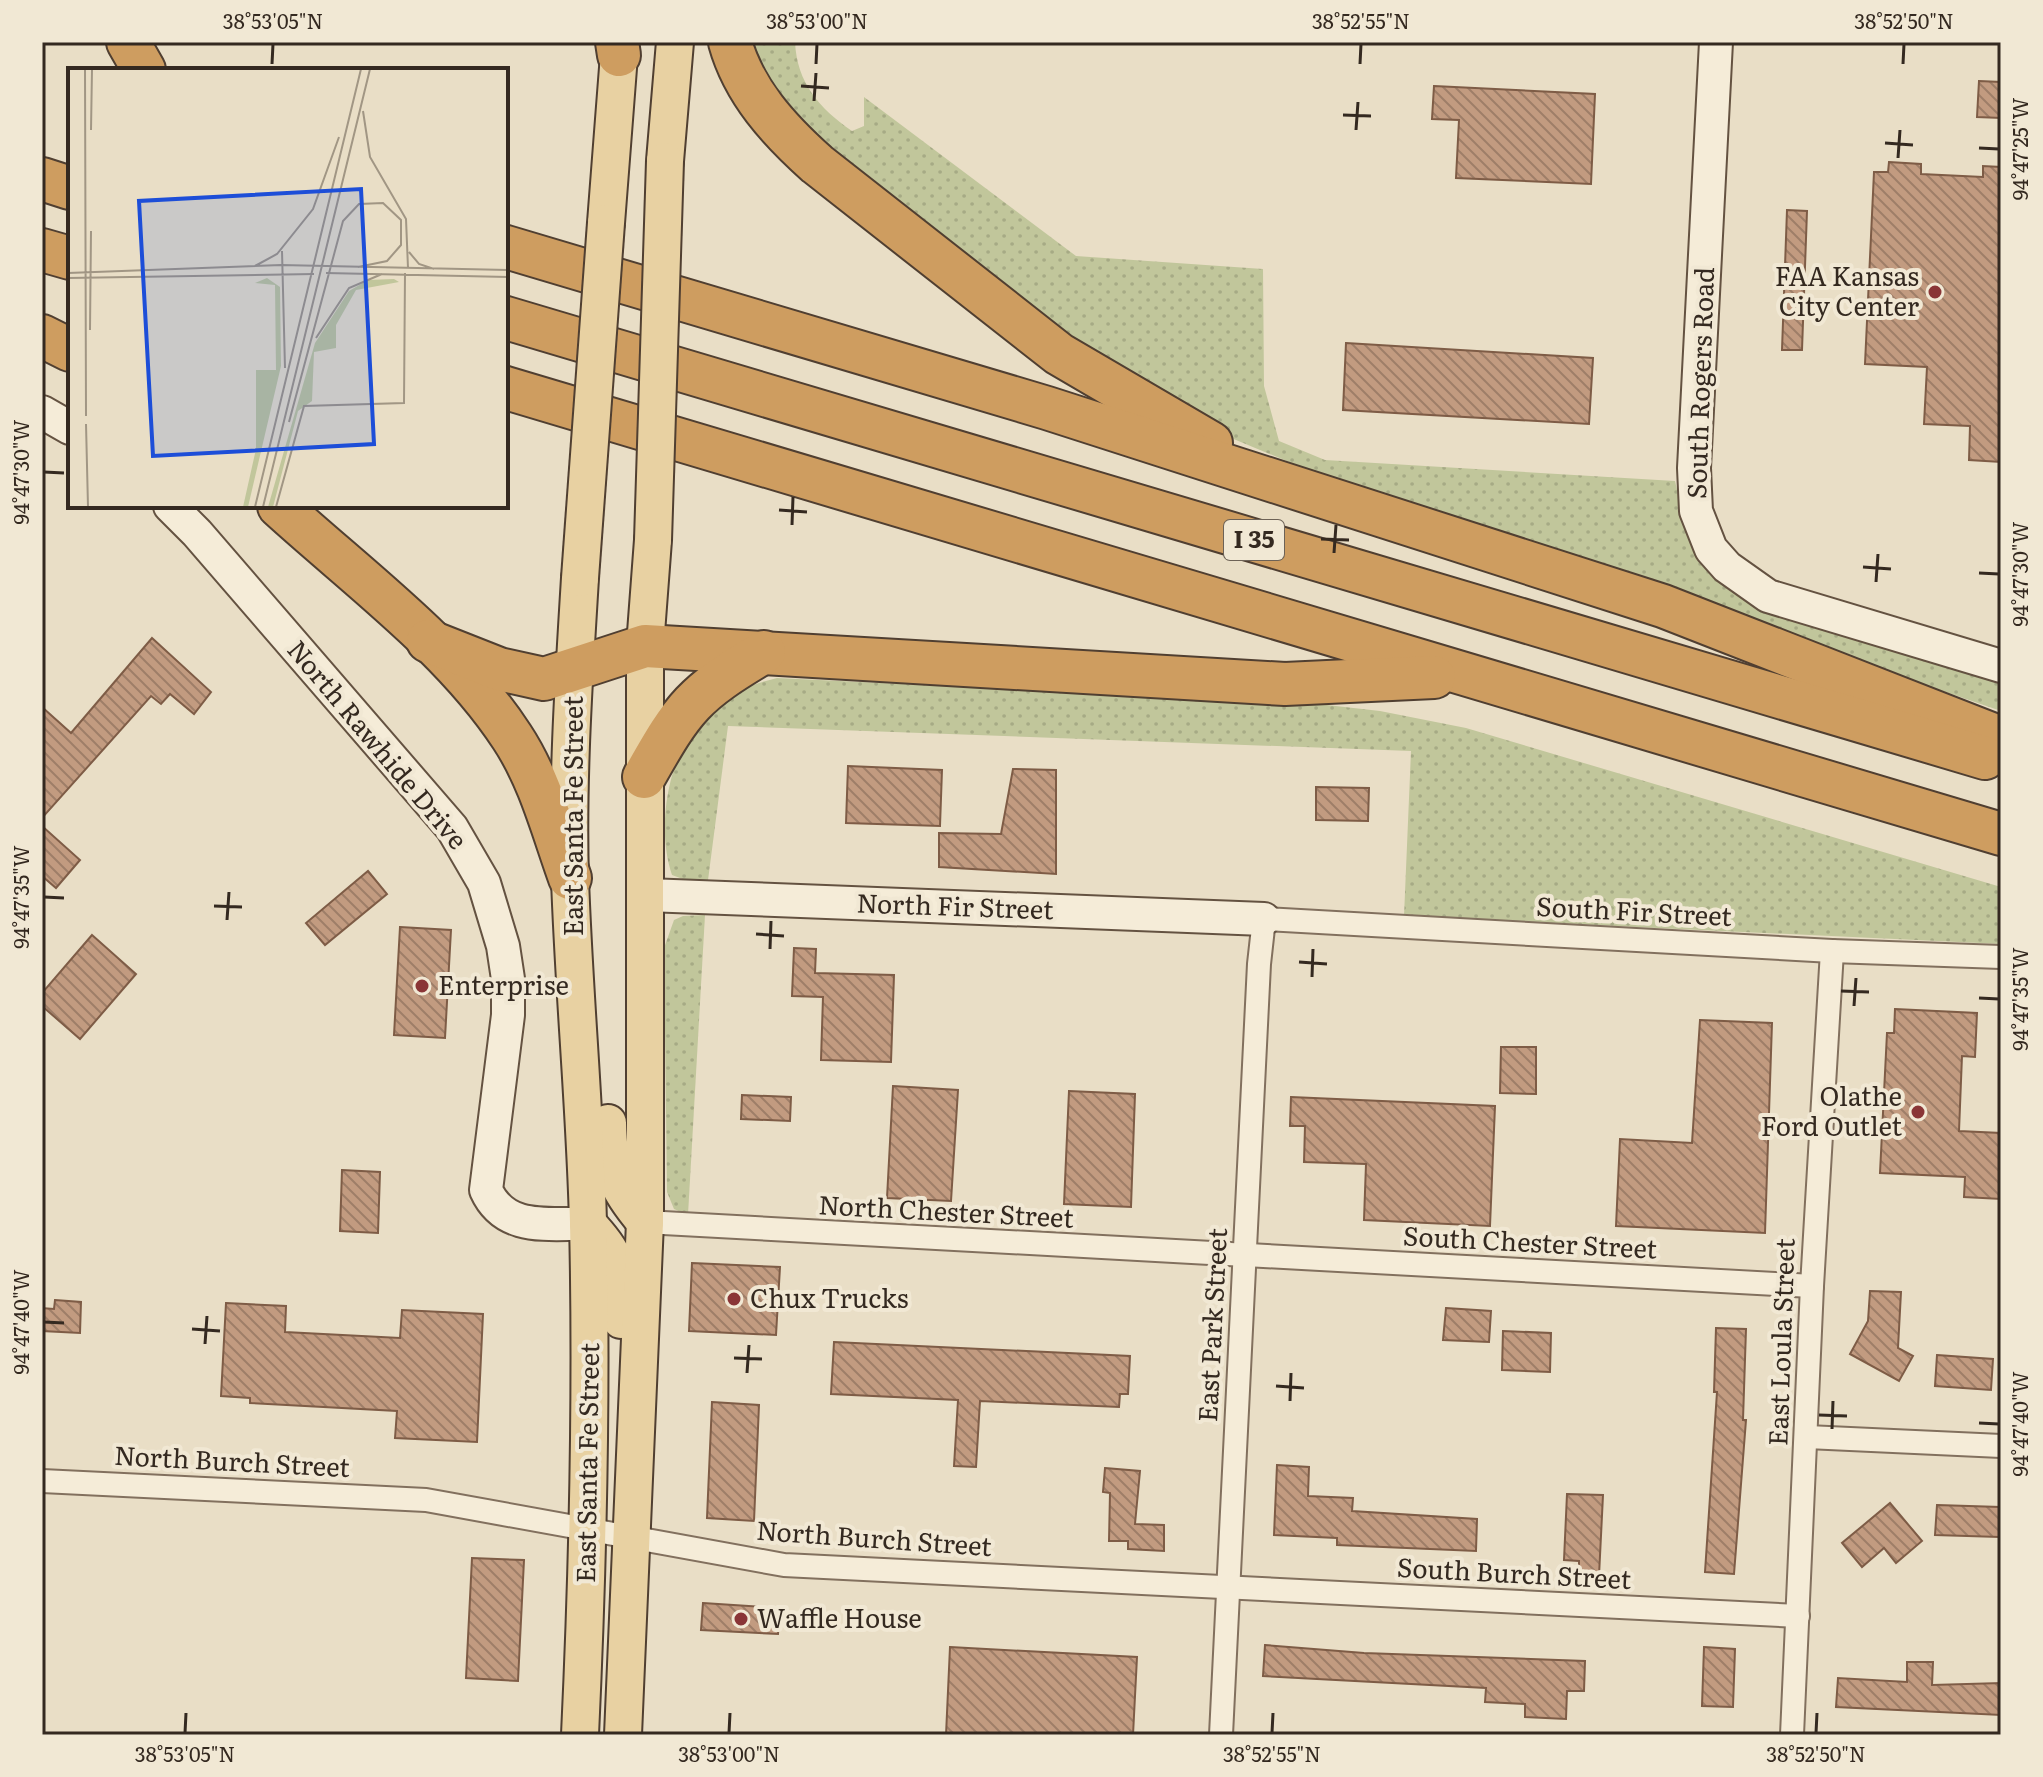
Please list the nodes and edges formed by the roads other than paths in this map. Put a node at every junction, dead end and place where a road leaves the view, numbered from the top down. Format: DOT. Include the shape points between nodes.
graph roads {
  1 [pos="128,42"];
  2 [pos="675,42"];
  3 [pos="730,42"];
  4 [pos="1716,42"];
  5 [pos="619,46"];
  6 [pos="143,68"];
  7 [pos="42,179"];
  8 [pos="68,187"];
  9 [pos="508,248"];
  10 [pos="42,250"];
  11 [pos="68,257"];
  12 [pos="508,319"];
  13 [pos="42,336"];
  14 [pos="68,349"];
  15 [pos="508,389"];
  16 [pos="42,412"];
  17 [pos="68,427"];
  18 [pos="1258,476"];
  19 [pos="172,508"];
  20 [pos="281,508"];
  21 [pos="428,641"];
  22 [pos="645,646"];
  23 [pos="764,652"];
  24 [pos="2001,666"];
  25 [pos="574,672"];
  26 [pos="1468,676"];
  27 [pos="2001,738"];
  28 [pos="2001,763"];
  29 [pos="644,777"];
  30 [pos="2001,834"];
  31 [pos="570,878"];
  32 [pos="647,895"];
  33 [pos="1264,919"];
  34 [pos="1832,951"];
  35 [pos="2001,957"];
  36 [pos="583,1072"];
  37 [pos="645,1222"];
  38 [pos="588,1224"];
  39 [pos="1245,1256"];
  40 [pos="1812,1286"];
  41 [pos="639,1378"];
  42 [pos="1807,1437"];
  43 [pos="2001,1446"];
  44 [pos="42,1481"];
  45 [pos="590,1529"];
  46 [pos="634,1536"];
  47 [pos="1228,1588"];
  48 [pos="1798,1616"];
  49 [pos="580,1735"];
  50 [pos="623,1735"];
  51 [pos="1221,1735"];
  52 [pos="1792,1735"];
  1 -- 6 [label="highway"];
  2 -- 22 [label="main road, East Santa Fe Street, bridge" via="665,161"];
  3 -- 18 [label="highway" via="760,105 817,164 1059,354"];
  4 -- 24 [label="street, South Rogers Road" via="1694,468 1696,511 1711,549 1768,596"];
  5 -- 25 [label="main road, East Santa Fe Street, bridge"];
  7 -- 8 [label="highway"];
  9 -- 18 [label="highway"];
  10 -- 11 [label="highway"];
  12 -- 28 [label="highway, I 35"];
  13 -- 14 [label="highway"];
  15 -- 26 [label="highway"];
  16 -- 17 [label="street"];
  18 -- 27 [label="highway" via="1663,606"];
  19 -- 38 [label="street, North Rawhide Drive" via="394,759 470,854 495,913 508,979 486,1190 494,1207 509,1218"];
  20 -- 21 [label="highway"];
  21 -- 25 [label="highway" via="523,676 544,679"];
  21 -- 31 [label="highway" via="514,739"];
  22 -- 23 [label="highway"];
  22 -- 25 [label="highway"];
  22 -- 29 [label="main road, East Santa Fe Street"];
  23 -- 26 [label="highway" via="1285,684"];
  23 -- 29 [label="highway" via="714,681 687,706"];
  25 -- 31 [label="main road, East Santa Fe Street"];
  26 -- 30 [label="highway"];
  29 -- 32 [label="main road, East Santa Fe Street"];
  31 -- 36 [label="main road, East Santa Fe Street"];
  32 -- 33 [label="street, North Fir Street"];
  32 -- 37 [label="main road, East Santa Fe Street"];
  33 -- 34 [label="street, South Fir Street"];
  33 -- 39 [label="street, East Park Street"];
  34 -- 35 [label="street, South Fir Street"];
  34 -- 40 [label="street, East Loula Street"];
  36 -- 37 [label="main road" via="607,1118 609,1165 621,1195"];
  36 -- 38 [label="main road, East Santa Fe Street"];
  37 -- 39 [label="street, North Chester Street"];
  37 -- 41 [label="main road, East Santa Fe Street"];
  38 -- 41 [label="main road" via="611,1249 622,1335"];
  38 -- 45 [label="main road, East Santa Fe Street"];
  39 -- 40 [label="street, South Chester Street"];
  39 -- 47 [label="street, East Park Street"];
  40 -- 42 [label="street, East Loula Street"];
  41 -- 46 [label="main road, East Santa Fe Street"];
  42 -- 43 [label="street"];
  42 -- 48 [label="street, East Loula Street"];
  44 -- 45 [label="street, North Burch Street" via="426,1500"];
  45 -- 46 [label="street, North Burch Street"];
  45 -- 49 [label="main road, East Santa Fe Street"];
  46 -- 47 [label="street, North Burch Street" via="784,1565"];
  46 -- 50 [label="main road, East Santa Fe Street"];
  47 -- 48 [label="street, South Burch Street"];
  47 -- 51 [label="street, East Park Street"];
  48 -- 52 [label="street, East Loula Street"];
}
